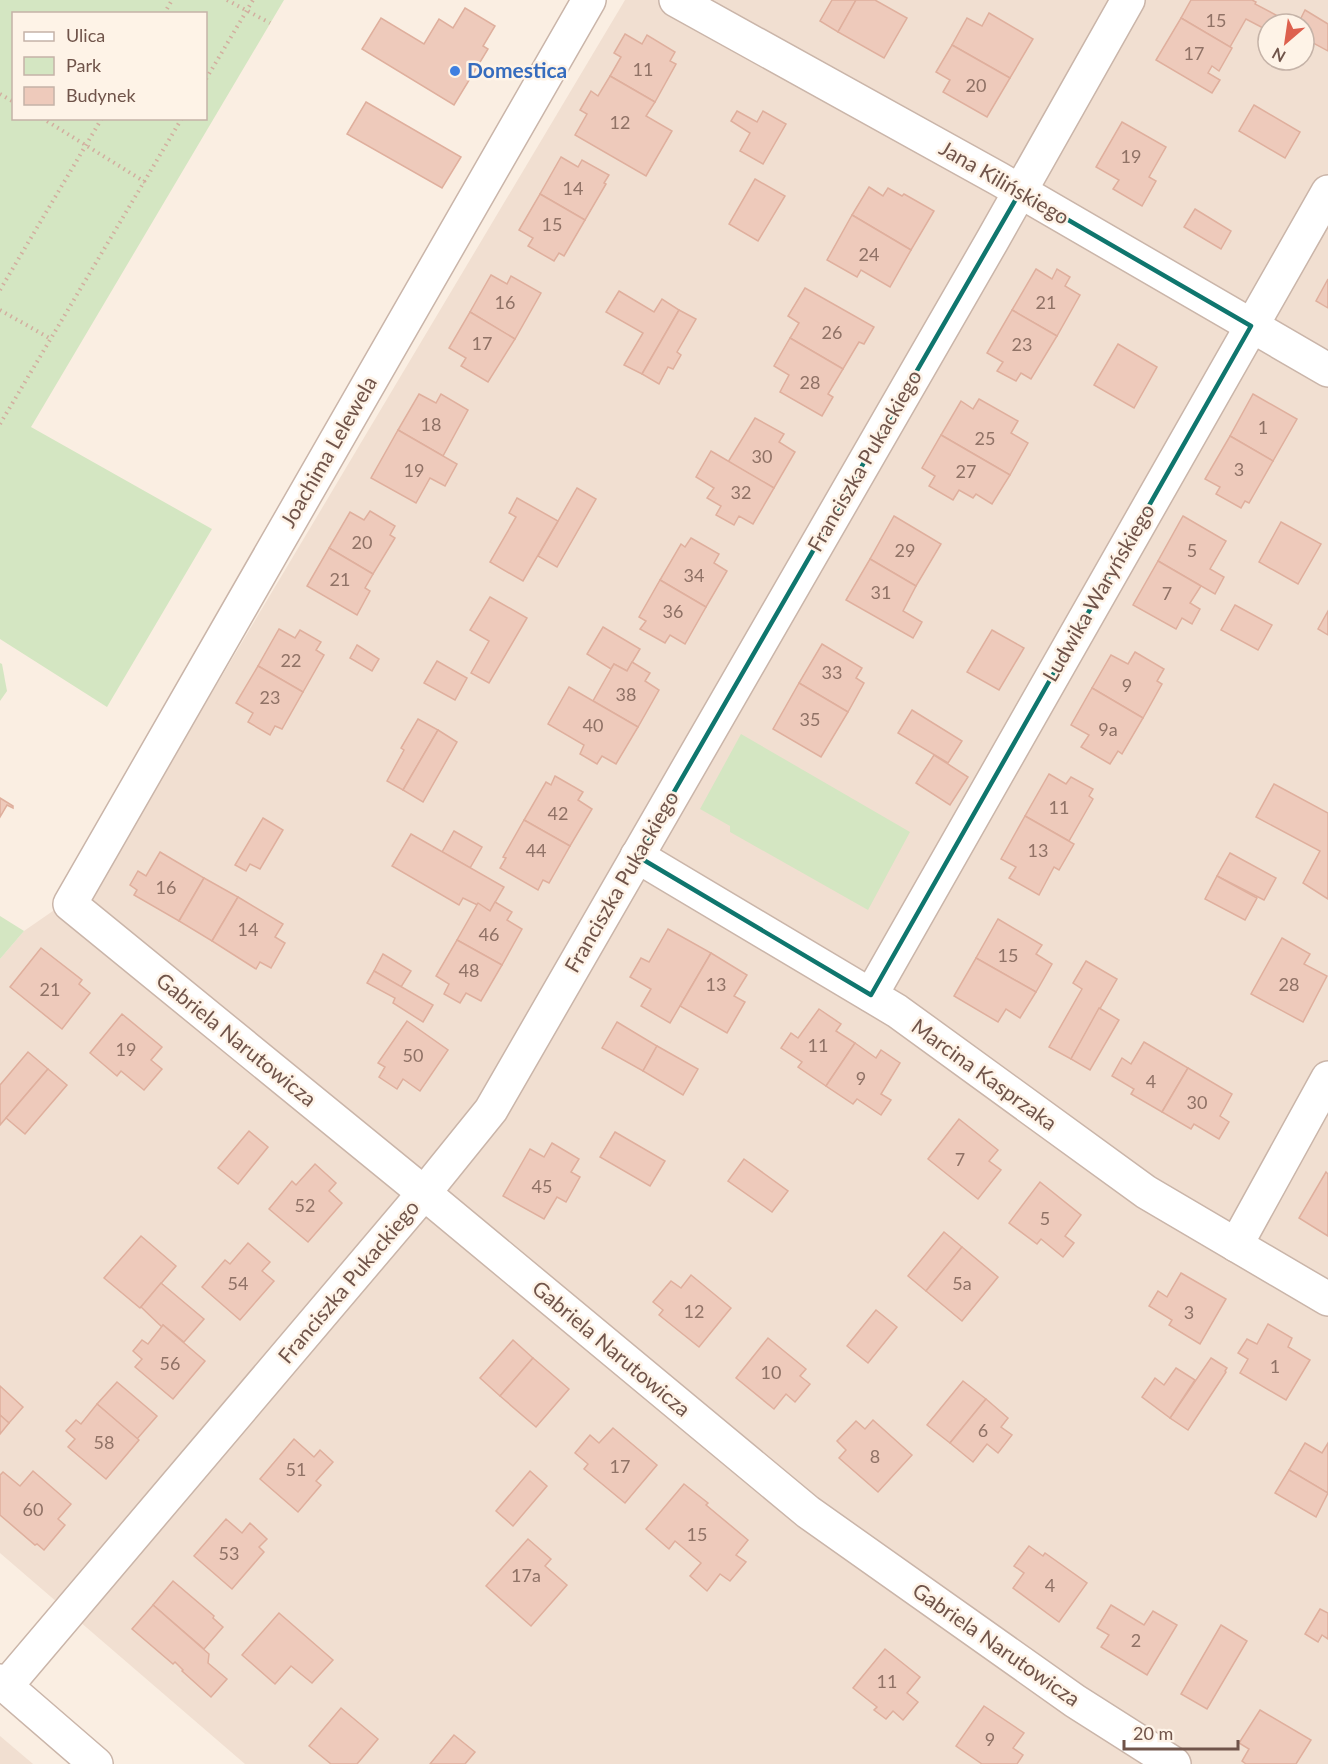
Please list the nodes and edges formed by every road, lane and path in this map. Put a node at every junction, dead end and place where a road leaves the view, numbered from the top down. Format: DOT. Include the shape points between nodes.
graph roads {
  1 [pos="227,0"];
  2 [pos="253,0"];
  3 [pos="589,0"];
  4 [pos="676,0"];
  5 [pos="1128,0"];
  6 [pos="246,11"];
  7 [pos="270,23"];
  8 [pos="207,77"];
  9 [pos="45,120"];
  10 [pos="101,120"];
  11 [pos="181,120"];
  12 [pos="86,145"];
  13 [pos="145,182"];
  14 [pos="1020,192"];
  15 [pos="1328,192"];
  16 [pos="0,290"];
  17 [pos="0,310"];
  18 [pos="1251,326"];
  19 [pos="51,339"];
  20 [pos="1328,370"];
  21 [pos="0,424"];
  22 [pos="637,856"];
  23 [pos="70,904"];
  24 [pos="871,994"];
  25 [pos="1328,1078"];
  26 [pos="424,1193"];
  27 [pos="1236,1245"];
  28 [pos="1328,1299"];
  29 [pos="3,1684"];
  30 [pos="96,1764"];
  31 [pos="1174,1764"];
  1 -- 6 [label="path"];
  2 -- 6 [label="path"];
  3 -- 23 [label="street, Joachima Lelewela"];
  4 -- 14 [label="street, Jana Kilińskiego"];
  5 -- 14 [label="street, Franciszka Pukackiego"];
  6 -- 7 [label="path"];
  6 -- 8 [label="path"];
  9 -- 12 [label="path"];
  10 -- 12 [label="path"];
  11 -- 13 [label="path"];
  12 -- 13 [label="path"];
  12 -- 16 [label="path"];
  13 -- 19 [label="path"];
  14 -- 18 [label="street, Jana Kilińskiego"];
  14 -- 22 [label="street, Franciszka Pukackiego"];
  15 -- 18 [label="street, Ludwika Waryńskiego"];
  17 -- 19 [label="path"];
  18 -- 20 [label="street, Jana Kilińskiego"];
  18 -- 24 [label="street, Ludwika Waryńskiego"];
  19 -- 21 [label="path"];
  22 -- 24 [label="street, Marcina Kasprzaka"];
  22 -- 26 [label="street, Franciszka Pukackiego" via="491,1110"];
  23 -- 26 [label="street, Gabriela Narutowicza"];
  24 -- 27 [label="street, Marcina Kasprzaka" via="1146,1192"];
  25 -- 27 [label="street"];
  26 -- 29 [label="street, Franciszka Pukackiego"];
  26 -- 31 [label="street, Gabriela Narutowicza" via="808,1512 1075,1701"];
  27 -- 28 [label="street, Marcina Kasprzaka"];
  29 -- 30 [label="street"];
}
